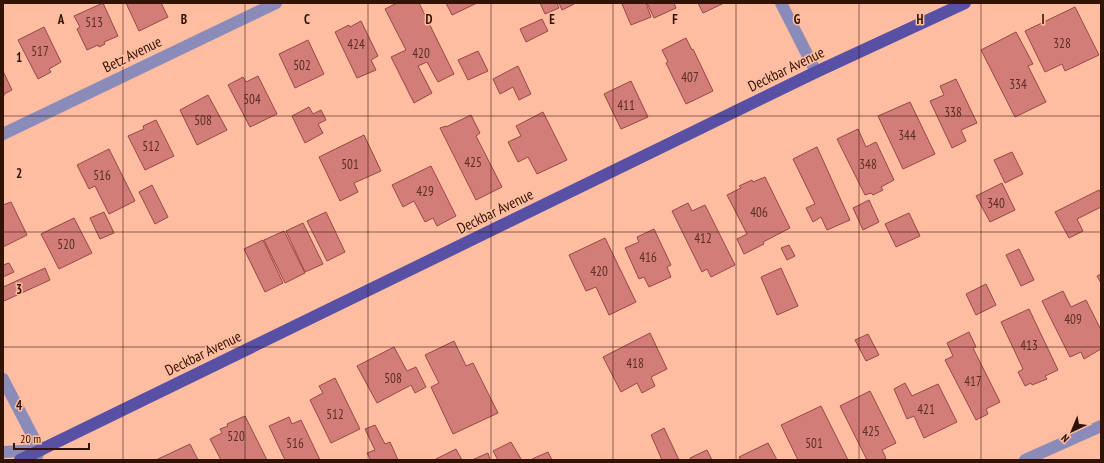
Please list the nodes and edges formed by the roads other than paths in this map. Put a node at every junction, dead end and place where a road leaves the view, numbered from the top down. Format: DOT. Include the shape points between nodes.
graph roads {
  1 [pos="276,3"];
  2 [pos="781,3"];
  3 [pos="965,3"];
  4 [pos="816,72"];
  5 [pos="3,134"];
  6 [pos="3,379"];
  7 [pos="1101,426"];
  8 [pos="3,452"];
  9 [pos="38,455"];
  10 [pos="20,460"];
  11 [pos="1025,460"];
  1 -- 5 [label="street, Betz Avenue"];
  2 -- 4 [label="street"];
  3 -- 4 [label="main road, Deckbar Avenue"];
  4 -- 9 [label="main road, Deckbar Avenue"];
  6 -- 9 [label="street"];
  7 -- 11 [label="street"];
  8 -- 9 [label="street"];
  9 -- 10 [label="main road, Deckbar Avenue"];
}
